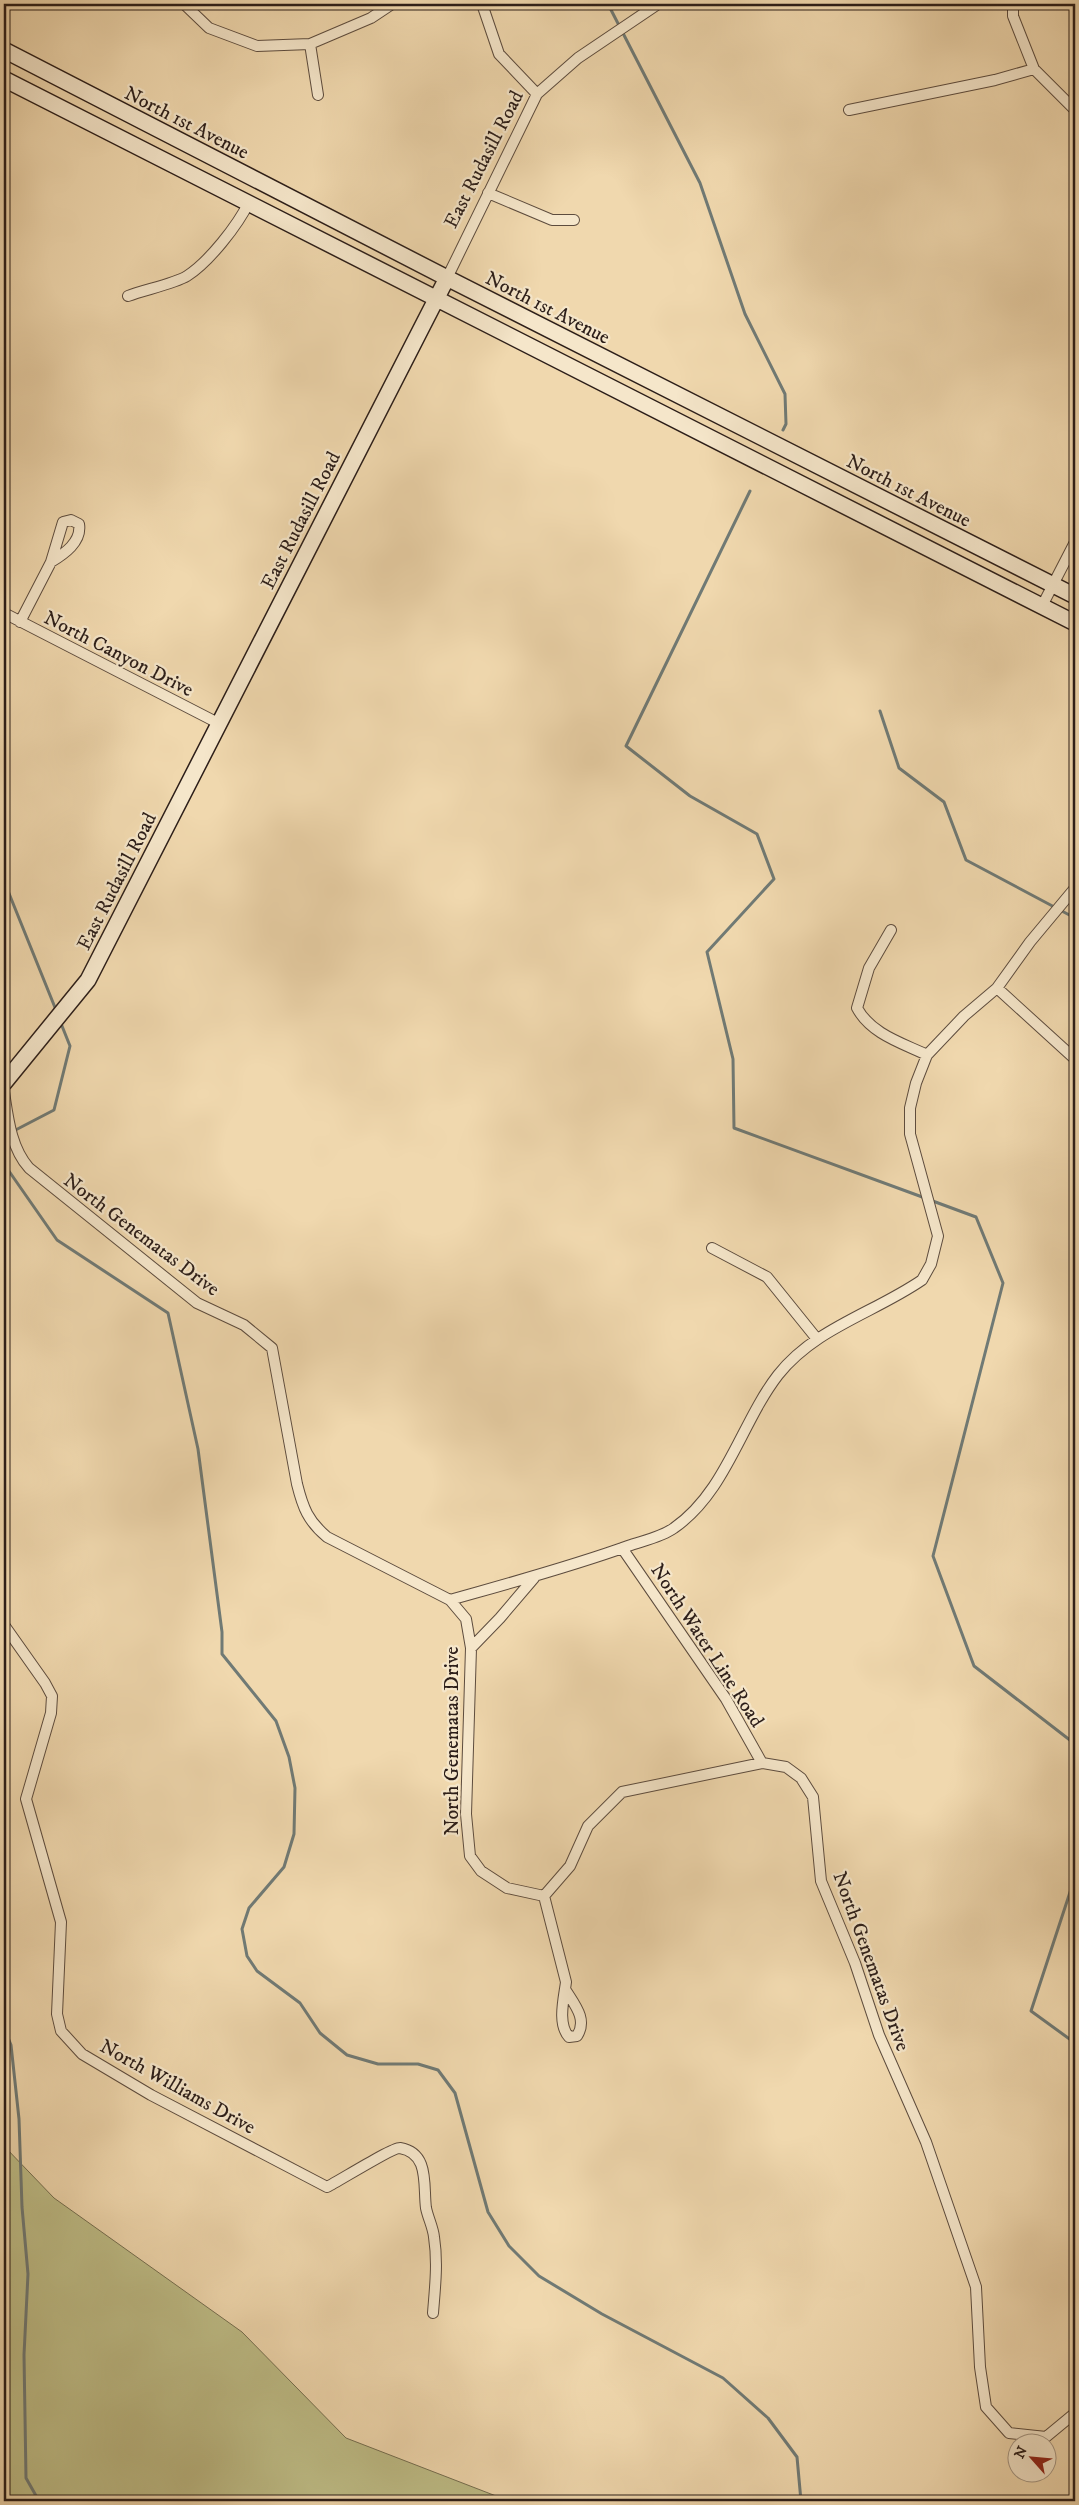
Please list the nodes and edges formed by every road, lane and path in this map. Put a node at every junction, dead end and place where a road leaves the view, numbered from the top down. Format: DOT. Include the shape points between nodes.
graph roads {
  1 [pos="184,4"];
  2 [pos="392,4"];
  3 [pos="482,4"];
  4 [pos="658,4"];
  5 [pos="1013,4"];
  6 [pos="310,44"];
  7 [pos="4,50"];
  8 [pos="1034,69"];
  9 [pos="4,78"];
  10 [pos="536,94"];
  11 [pos="318,95"];
  12 [pos="849,110"];
  13 [pos="1075,110"];
  14 [pos="488,193"];
  15 [pos="249,202"];
  16 [pos="574,220"];
  17 [pos="447,278"];
  18 [pos="128,296"];
  19 [pos="436,298"];
  20 [pos="1075,542"];
  21 [pos="51,562"];
  22 [pos="1053,586"];
  23 [pos="1075,596"];
  24 [pos="1042,606"];
  25 [pos="4,613"];
  26 [pos="20,622"];
  27 [pos="1075,623"];
  28 [pos="218,723"];
  29 [pos="1075,888"];
  30 [pos="890,930"];
  31 [pos="997,988"];
  32 [pos="927,1055"];
  33 [pos="1075,1059"];
  34 [pos="4,1083"];
  35 [pos="4,1092"];
  36 [pos="4,1132"];
  37 [pos="16,1148"];
  38 [pos="712,1248"];
  39 [pos="817,1339"];
  40 [pos="622,1548"];
  41 [pos="534,1578"];
  42 [pos="450,1600"];
  43 [pos="4,1625"];
  44 [pos="471,1648"];
  45 [pos="762,1763"];
  46 [pos="544,1896"];
  47 [pos="565,1989"];
  48 [pos="433,2313"];
  49 [pos="1075,2413"];
  1 -- 6 [label="street" via="209,28 257,46"];
  2 -- 6 [label="street" via="370,18"];
  3 -- 10 [label="street" via="499,54"];
  4 -- 10 [label="street, East Rudasill Road" via="578,58"];
  5 -- 8 [label="street" via="1013,16"];
  6 -- 11 [label="street"];
  7 -- 17 [label="main road, North 1st Avenue"];
  8 -- 12 [label="street"];
  8 -- 13 [label="street"];
  9 -- 15 [label="main road"];
  10 -- 14 [label="street, East Rudasill Road"];
  14 -- 16 [label="street" via="552,220"];
  14 -- 17 [label="street, East Rudasill Road"];
  15 -- 18 [label="street" via="214,250 186,276"];
  15 -- 19 [label="main road"];
  17 -- 19 [label="main road, East Rudasill Road"];
  17 -- 22 [label="main road, North 1st Avenue"];
  19 -- 24 [label="main road"];
  19 -- 28 [label="main road, East Rudasill Road"];
  20 -- 22 [label="street"];
  21 -- 26 [label="street"];
  22 -- 23 [label="main road, North 1st Avenue"];
  22 -- 24 [label="street"];
  24 -- 27 [label="main road"];
  25 -- 26 [label="street, North Canyon Drive"];
  26 -- 28 [label="street, North Canyon Drive"];
  28 -- 34 [label="main road, East Rudasill Road" via="88,980"];
  29 -- 31 [label="street"];
  30 -- 32 [label="street" via="869,968 856,1008 873,1028"];
  31 -- 32 [label="street" via="964,1016"];
  31 -- 33 [label="street"];
  32 -- 39 [label="street" via="910,1108 910,1134 938,1236 931,1264 922,1280"];
  35 -- 37 [label="street, North Genematas Drive"];
  36 -- 37 [label="street"];
  37 -- 42 [label="street, North Genematas Drive" via="29,1168 156,1271 198,1303 244,1325 272,1348 296,1484 312,1524 327,1537"];
  38 -- 39 [label="street" via="767,1277"];
  39 -- 40 [label="street" via="778,1375 752,1414 714,1486 698,1507 673,1529"];
  40 -- 41 [label="street"];
  40 -- 45 [label="street, North Water Line Road" via="721,1691"];
  41 -- 42 [label="street"];
  41 -- 44 [label="street"];
  42 -- 44 [label="street, North Genematas Drive" via="466,1619"];
  43 -- 48 [label="street, North Williams Drive" via="52,1696 51,1713 26,1799 61,1922 58,2014 61,2031 82,2054 151,2095 327,2187 393,2148 415,2155 425,2176 427,2215 434,2234"];
  44 -- 46 [label="street, North Genematas Drive" via="466,1814 470,1856 481,1871 507,1888"];
  45 -- 46 [label="street, North Genematas Drive" via="622,1792 588,1826 570,1866"];
  45 -- 49 [label="street, North Genematas Drive" via="786,1767 801,1778 813,1797 821,1881 855,1963 879,2035 926,2142 976,2287 980,2367 986,2407 1009,2433 1046,2437"];
  46 -- 47 [label="street" via="566,1982"];
}
